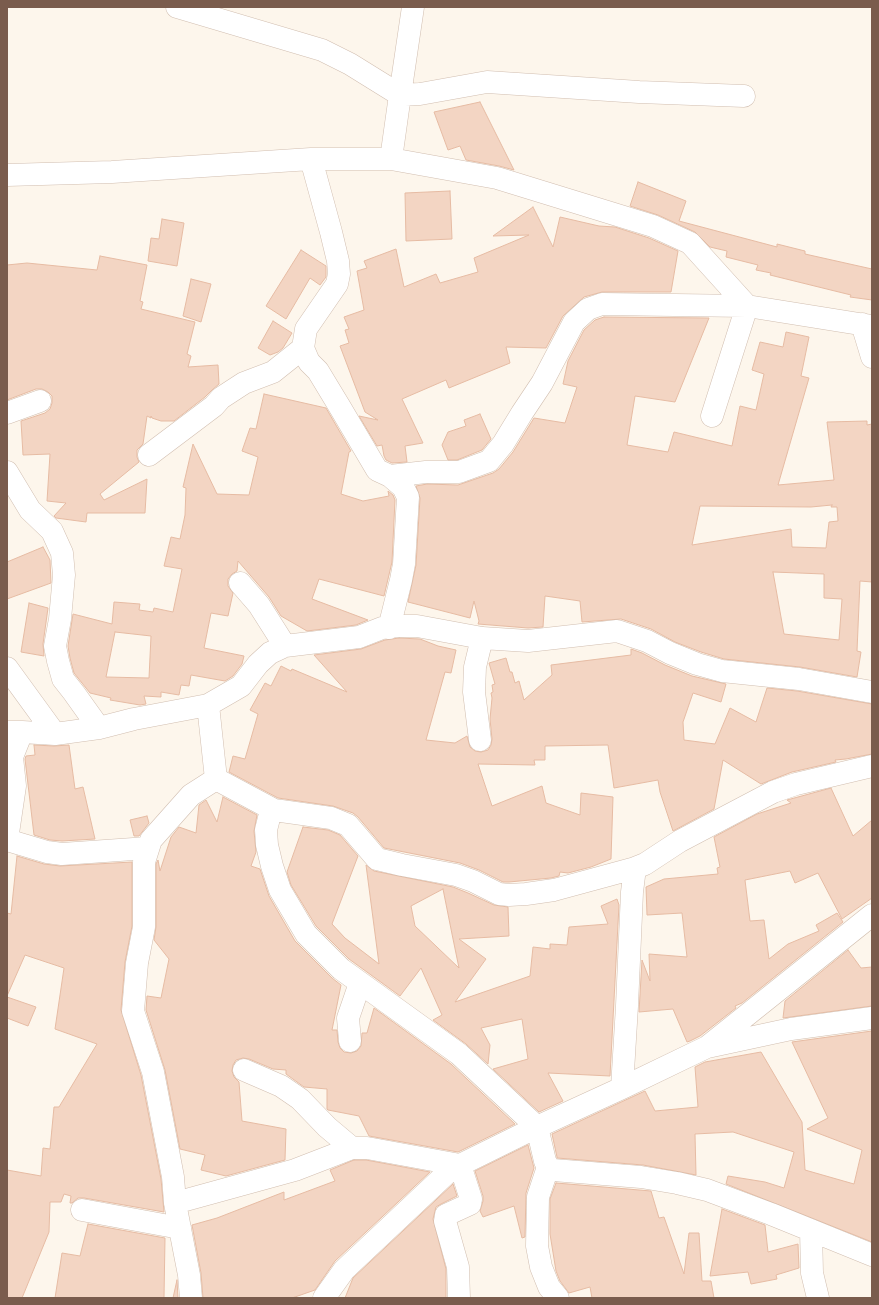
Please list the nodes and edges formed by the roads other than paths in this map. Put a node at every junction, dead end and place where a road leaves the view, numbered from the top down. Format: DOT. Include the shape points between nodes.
graph roads {
  1 [pos="177,7"];
  2 [pos="413,7"];
  3 [pos="400,95"];
  4 [pos="744,96"];
  5 [pos="310,159"];
  6 [pos="391,159"];
  7 [pos="7,175"];
  8 [pos="747,306"];
  9 [pos="867,325"];
  10 [pos="303,348"];
  11 [pos="872,357"];
  12 [pos="40,402"];
  13 [pos="7,413"];
  14 [pos="712,416"];
  15 [pos="149,455"];
  16 [pos="7,472"];
  17 [pos="390,476"];
  18 [pos="240,582"];
  19 [pos="389,628"];
  20 [pos="482,638"];
  21 [pos="285,646"];
  22 [pos="7,668"];
  23 [pos="872,692"];
  24 [pos="208,705"];
  25 [pos="99,728"];
  26 [pos="15,732"];
  27 [pos="55,734"];
  28 [pos="480,740"];
  29 [pos="872,766"];
  30 [pos="216,779"];
  31 [pos="274,810"];
  32 [pos="7,840"];
  33 [pos="148,848"];
  34 [pos="635,868"];
  35 [pos="872,915"];
  36 [pos="360,983"];
  37 [pos="872,1018"];
  38 [pos="350,1041"];
  39 [pos="708,1047"];
  40 [pos="244,1070"];
  41 [pos="622,1088"];
  42 [pos="537,1127"];
  43 [pos="352,1148"];
  44 [pos="460,1165"];
  45 [pos="548,1167"];
  46 [pos="175,1203"];
  47 [pos="82,1210"];
  48 [pos="180,1228"];
  49 [pos="811,1230"];
  50 [pos="872,1255"];
  51 [pos="191,1298"];
  52 [pos="324,1298"];
  53 [pos="459,1298"];
  54 [pos="558,1298"];
  55 [pos="818,1298"];
  1 -- 3 [label="street" via="322,50"];
  2 -- 3 [label="street"];
  3 -- 4 [label="street" via="487,82"];
  3 -- 6 [label="street"];
  5 -- 6 [label="street"];
  5 -- 7 [label="street" via="112,172"];
  5 -- 10 [label="street" via="331,232 339,274 337,284 306,329"];
  6 -- 8 [label="street" via="497,178 653,226 690,244"];
  8 -- 9 [label="street"];
  8 -- 14 [label="street"];
  8 -- 17 [label="street" via="602,304 588,309 574,322 542,383 490,461 459,472"];
  9 -- 11 [label="street"];
  10 -- 15 [label="street" via="273,372 244,383 221,398"];
  10 -- 17 [label="street" via="309,362 330,390 377,470"];
  12 -- 13 [label="street"];
  16 -- 25 [label="street" via="30,510 52,531 62,552 64,575 55,646 58,661 63,679"];
  17 -- 19 [label="street" via="403,487 408,498 404,564"];
  18 -- 21 [label="street" via="259,605"];
  19 -- 20 [label="street" via="417,626"];
  19 -- 21 [label="street" via="382,628 359,637"];
  20 -- 23 [label="street" via="528,641 617,631 697,664 722,671 799,679"];
  20 -- 28 [label="street" via="475,667 474,692"];
  21 -- 24 [label="street" via="270,653 241,686"];
  22 -- 27 [label="street"];
  24 -- 25 [label="street"];
  24 -- 30 [label="street"];
  25 -- 27 [label="street"];
  26 -- 27 [label="street"];
  26 -- 32 [label="street" via="12,757 15,786"];
  29 -- 34 [label="street" via="773,792"];
  30 -- 31 [label="street"];
  30 -- 33 [label="street" via="191,794 151,840"];
  31 -- 34 [label="street" via="331,818 348,825 377,859 456,875 499,894 554,890"];
  31 -- 36 [label="street" via="267,825 267,845 280,890 306,934 341,969"];
  32 -- 33 [label="street" via="62,854"];
  33 -- 46 [label="street" via="144,862 144,927 137,963 134,1011 153,1072 173,1177"];
  34 -- 41 [label="street"];
  35 -- 39 [label="street"];
  36 -- 38 [label="street" via="348,1018"];
  36 -- 42 [label="street" via="459,1054"];
  37 -- 39 [label="street" via="791,1029"];
  39 -- 41 [label="street"];
  40 -- 43 [label="street" via="281,1086 300,1099"];
  41 -- 42 [label="street"];
  42 -- 44 [label="street"];
  42 -- 45 [label="street" via="544,1161"];
  43 -- 44 [label="street" via="367,1148"];
  43 -- 46 [label="street" via="295,1170"];
  44 -- 52 [label="street" via="446,1174 344,1270"];
  44 -- 53 [label="street" via="471,1199 470,1204 446,1215 445,1221 458,1267"];
  45 -- 49 [label="street" via="553,1170 641,1177 707,1190"];
  45 -- 54 [label="street" via="538,1197 537,1246 540,1267 549,1287"];
  46 -- 48 [label="street"];
  47 -- 48 [label="street"];
  48 -- 51 [label="street"];
  49 -- 50 [label="street"];
  49 -- 55 [label="street" via="812,1273"];
}
